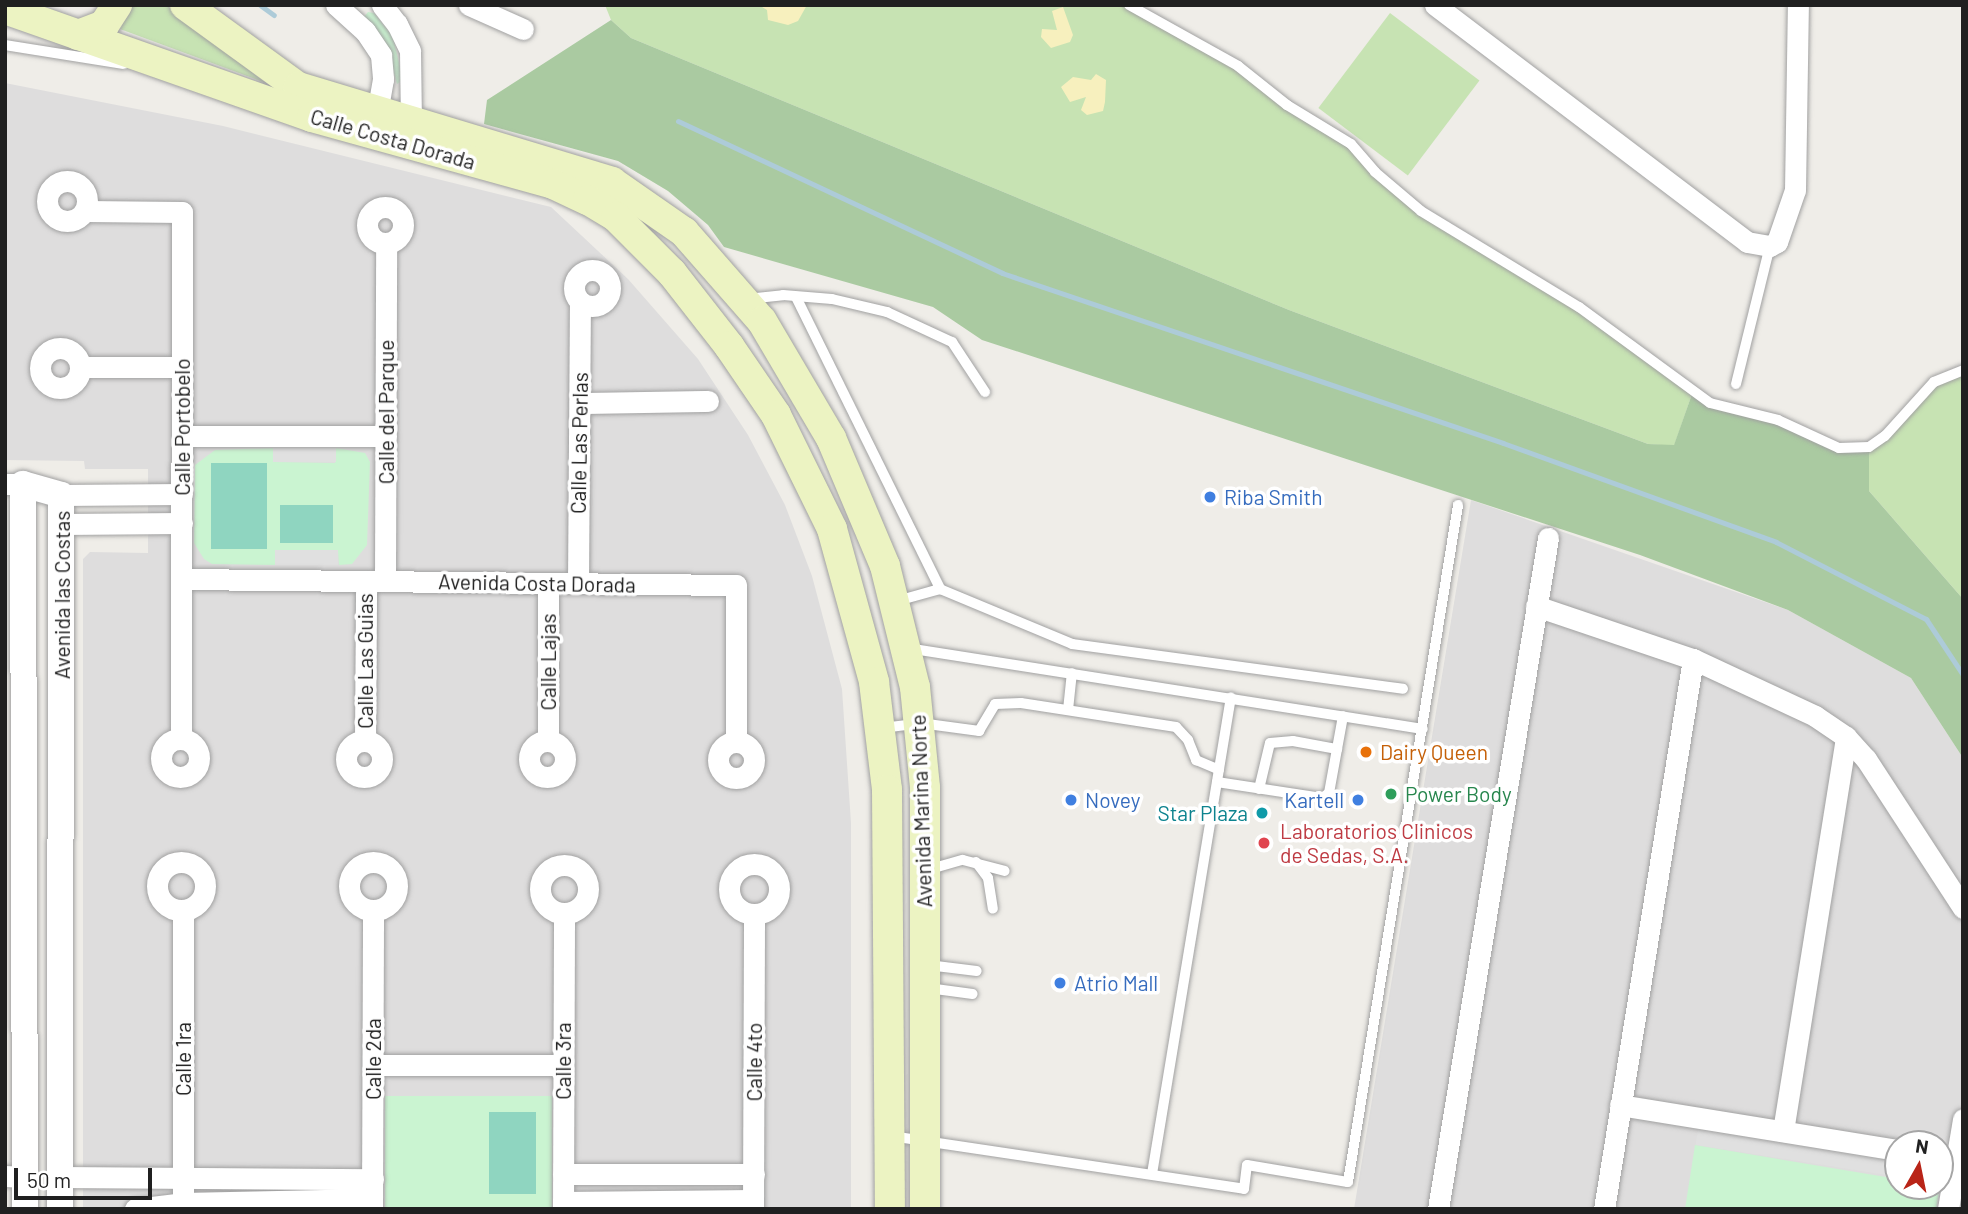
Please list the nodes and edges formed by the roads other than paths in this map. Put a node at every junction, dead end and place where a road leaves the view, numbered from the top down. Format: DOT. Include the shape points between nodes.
graph roads {
  1 [pos="117,5"];
  2 [pos="185,5"];
  3 [pos="335,5"];
  4 [pos="382,5"];
  5 [pos="470,5"];
  6 [pos="1129,5"];
  7 [pos="1435,5"];
  8 [pos="1798,5"];
  9 [pos="5,9"];
  10 [pos="523,29"];
  11 [pos="78,35"];
  12 [pos="5,45"];
  13 [pos="193,75"];
  14 [pos="377,112"];
  15 [pos="411,121"];
  16 [pos="85,211"];
  17 [pos="386,243"];
  18 [pos="1770,246"];
  19 [pos="796,297"];
  20 [pos="580,302"];
  21 [pos="753,310"];
  22 [pos="729,346"];
  23 [pos="81,367"];
  24 [pos="182,367"];
  25 [pos="1963,370"];
  26 [pos="1736,384"];
  27 [pos="985,392"];
  28 [pos="708,401"];
  29 [pos="580,403"];
  30 [pos="182,436"];
  31 [pos="386,436"];
  32 [pos="181,494"];
  33 [pos="61,495"];
  34 [pos="14,496"];
  35 [pos="1458,505"];
  36 [pos="182,523"];
  37 [pos="62,524"];
  38 [pos="1548,538"];
  39 [pos="181,579"];
  40 [pos="375,581"];
  41 [pos="548,583"];
  42 [pos="578,583"];
  43 [pos="940,589"];
  44 [pos="895,602"];
  45 [pos="1536,606"];
  46 [pos="906,648"];
  47 [pos="1693,659"];
  48 [pos="1072,673"];
  49 [pos="1403,689"];
  50 [pos="1231,697"];
  51 [pos="1068,710"];
  52 [pos="1343,716"];
  53 [pos="920,723"];
  54 [pos="880,728"];
  55 [pos="1423,729"];
  56 [pos="1846,737"];
  57 [pos="181,738"];
  58 [pos="548,740"];
  59 [pos="365,741"];
  60 [pos="736,742"];
  61 [pos="1337,749"];
  62 [pos="1219,770"];
  63 [pos="1217,782"];
  64 [pos="24,786"];
  65 [pos="61,786"];
  66 [pos="1259,789"];
  67 [pos="974,861"];
  68 [pos="925,871"];
  69 [pos="1005,871"];
  70 [pos="1963,908"];
  71 [pos="993,909"];
  72 [pos="183,910"];
  73 [pos="373,910"];
  74 [pos="564,914"];
  75 [pos="754,914"];
  76 [pos="977,971"];
  77 [pos="925,976"];
  78 [pos="974,994"];
  79 [pos="373,1065"];
  80 [pos="563,1065"];
  81 [pos="1620,1105"];
  82 [pos="1963,1119"];
  83 [pos="1783,1131"];
  84 [pos="891,1136"];
  85 [pos="925,1138"];
  86 [pos="1954,1142"];
  87 [pos="1884,1148"];
  88 [pos="564,1174"];
  89 [pos="754,1174"];
  90 [pos="1152,1174"];
  91 [pos="15,1177"];
  92 [pos="61,1177"];
  93 [pos="183,1178"];
  94 [pos="372,1196"];
  95 [pos="753,1204"];
  96 [pos="563,1205"];
  97 [pos="183,1206"];
  98 [pos="25,1209"];
  99 [pos="60,1209"];
  100 [pos="135,1209"];
  101 [pos="890,1209"];
  102 [pos="925,1209"];
  103 [pos="1438,1209"];
  104 [pos="1604,1209"];
  1 -- 11 [label="main road" via="104,25"];
  2 -- 14 [label="main road, Calle Costa Dorada" via="298,87"];
  3 -- 14 [label="street" via="366,31 381,55 383,79"];
  4 -- 15 [label="street" via="410,51"];
  5 -- 10 [label="street"];
  6 -- 25 [label="lane" via="1238,66 1287,105 1351,144 1375,172 1421,211 1579,307 1710,403 1778,421 1839,447 1869,447 1885,436 1934,382"];
  7 -- 18 [label="street" via="1747,242"];
  8 -- 18 [label="street" via="1795,190 1777,242"];
  9 -- 11 [label="main road, Calle Costa Dorada"];
  11 -- 13 [label="main road, Calle Costa Dorada"];
  12 -- 13 [label="lane"];
  13 -- 22 [label="main road, Calle Costa Dorada" via="391,141 553,184 587,200 615,217 672,273"];
  14 -- 15 [label="main road, Calle Costa Dorada"];
  15 -- 21 [label="main road, Calle Costa Dorada" via="612,182 684,232"];
  16 -- 24 [label="street, Calle Portobelo" via="182,212"];
  17 -- 31 [label="street, Calle del Parque"];
  18 -- 26 [label="lane"];
  19 -- 21 [label="lane"];
  19 -- 27 [label="lane" via="832,299 887,313 952,342"];
  19 -- 43 [label="lane"];
  20 -- 29 [label="street, Calle Las Perlas"];
  21 -- 22 [label="main road"];
  21 -- 44 [label="main road, Avenida Marina Norte" via="831,438 885,566"];
  22 -- 54 [label="main road, Avenida Marina Norte" via="776,415 832,529 863,633"];
  23 -- 24 [label="street"];
  24 -- 30 [label="street, Calle Portobelo"];
  28 -- 29 [label="street"];
  29 -- 42 [label="street, Calle Las Perlas"];
  30 -- 31 [label="street"];
  30 -- 32 [label="street, Calle Portobelo"];
  31 -- 40 [label="street, Calle del Parque"];
  32 -- 33 [label="street"];
  32 -- 36 [label="street, Calle Portobelo"];
  33 -- 34 [label="street, Avenida las Costas"];
  33 -- 37 [label="street, Avenida las Costas"];
  34 -- 37 [label="street"];
  34 -- 64 [label="street, Avenida las Costas"];
  35 -- 55 [label="lane"];
  36 -- 37 [label="street"];
  36 -- 39 [label="street, Calle Portobelo"];
  37 -- 65 [label="street, Avenida las Costas"];
  38 -- 45 [label="street"];
  39 -- 40 [label="street, Avenida Costa Dorada"];
  39 -- 57 [label="street, Calle Portobelo"];
  40 -- 41 [label="street, Avenida Costa Dorada"];
  40 -- 59 [label="street, Calle Las Guias"];
  41 -- 42 [label="street, Avenida Costa Dorada"];
  41 -- 58 [label="street, Calle Lajas"];
  42 -- 60 [label="street, Avenida Costa Dorada" via="736,585"];
  43 -- 44 [label="lane"];
  43 -- 49 [label="lane" via="1072,644"];
  44 -- 46 [label="main road, Avenida Marina Norte"];
  45 -- 47 [label="street"];
  45 -- 103 [label="street"];
  46 -- 48 [label="lane"];
  46 -- 53 [label="main road, Avenida Marina Norte"];
  47 -- 56 [label="street" via="1815,716"];
  47 -- 81 [label="street"];
  48 -- 50 [label="lane"];
  48 -- 51 [label="lane"];
  50 -- 52 [label="lane"];
  50 -- 62 [label="lane"];
  51 -- 53 [label="lane" via="1002,702 995,704 979,731"];
  51 -- 62 [label="lane" via="1176,727 1188,740 1196,760"];
  52 -- 55 [label="lane"];
  52 -- 61 [label="lane"];
  53 -- 54 [label="lane"];
  53 -- 68 [label="main road, Avenida Marina Norte"];
  54 -- 84 [label="main road, Avenida Marina Norte" via="887,790"];
  55 -- 90 [label="lane" via="1348,1182 1247,1165 1244,1189"];
  56 -- 70 [label="street" via="1866,759"];
  56 -- 83 [label="street"];
  61 -- 66 [label="lane" via="1293,741 1270,743"];
  61 -- 66 [label="lane" via="1329,793 1322,798"];
  62 -- 63 [label="lane"];
  63 -- 66 [label="lane"];
  63 -- 90 [label="lane"];
  64 -- 65 [label="street"];
  64 -- 91 [label="street, Avenida las Costas"];
  65 -- 92 [label="street, Avenida las Costas"];
  67 -- 68 [label="lane" via="955,860"];
  67 -- 69 [label="lane"];
  67 -- 71 [label="lane" via="988,878"];
  68 -- 77 [label="main road, Avenida Marina Norte"];
  72 -- 93 [label="street, Calle 1ra"];
  73 -- 79 [label="street, Calle 2da"];
  74 -- 80 [label="street, Calle 3ra"];
  75 -- 89 [label="street, Calle 4to"];
  76 -- 77 [label="lane"];
  77 -- 78 [label="lane"];
  77 -- 85 [label="main road, Avenida Marina Norte"];
  79 -- 80 [label="street"];
  79 -- 94 [label="street, Calle 2da"];
  80 -- 88 [label="street, Calle 3ra"];
  81 -- 83 [label="street"];
  81 -- 104 [label="street"];
  82 -- 86 [label="street"];
  83 -- 87 [label="street"];
  84 -- 85 [label="lane"];
  84 -- 101 [label="main road, Avenida Marina Norte"];
  85 -- 90 [label="lane"];
  85 -- 102 [label="main road, Avenida Marina Norte"];
  88 -- 89 [label="street"];
  88 -- 96 [label="street, Calle 3ra"];
  89 -- 95 [label="street, Calle 4to"];
  91 -- 92 [label="street"];
  91 -- 98 [label="street, Avenida las Costas"];
  92 -- 93 [label="street"];
  92 -- 99 [label="street, Avenida las Costas"];
  93 -- 94 [label="street"];
  93 -- 97 [label="street, Calle 1ra"];
  94 -- 97 [label="street"];
  95 -- 96 [label="street"];
  97 -- 100 [label="street"];
}
